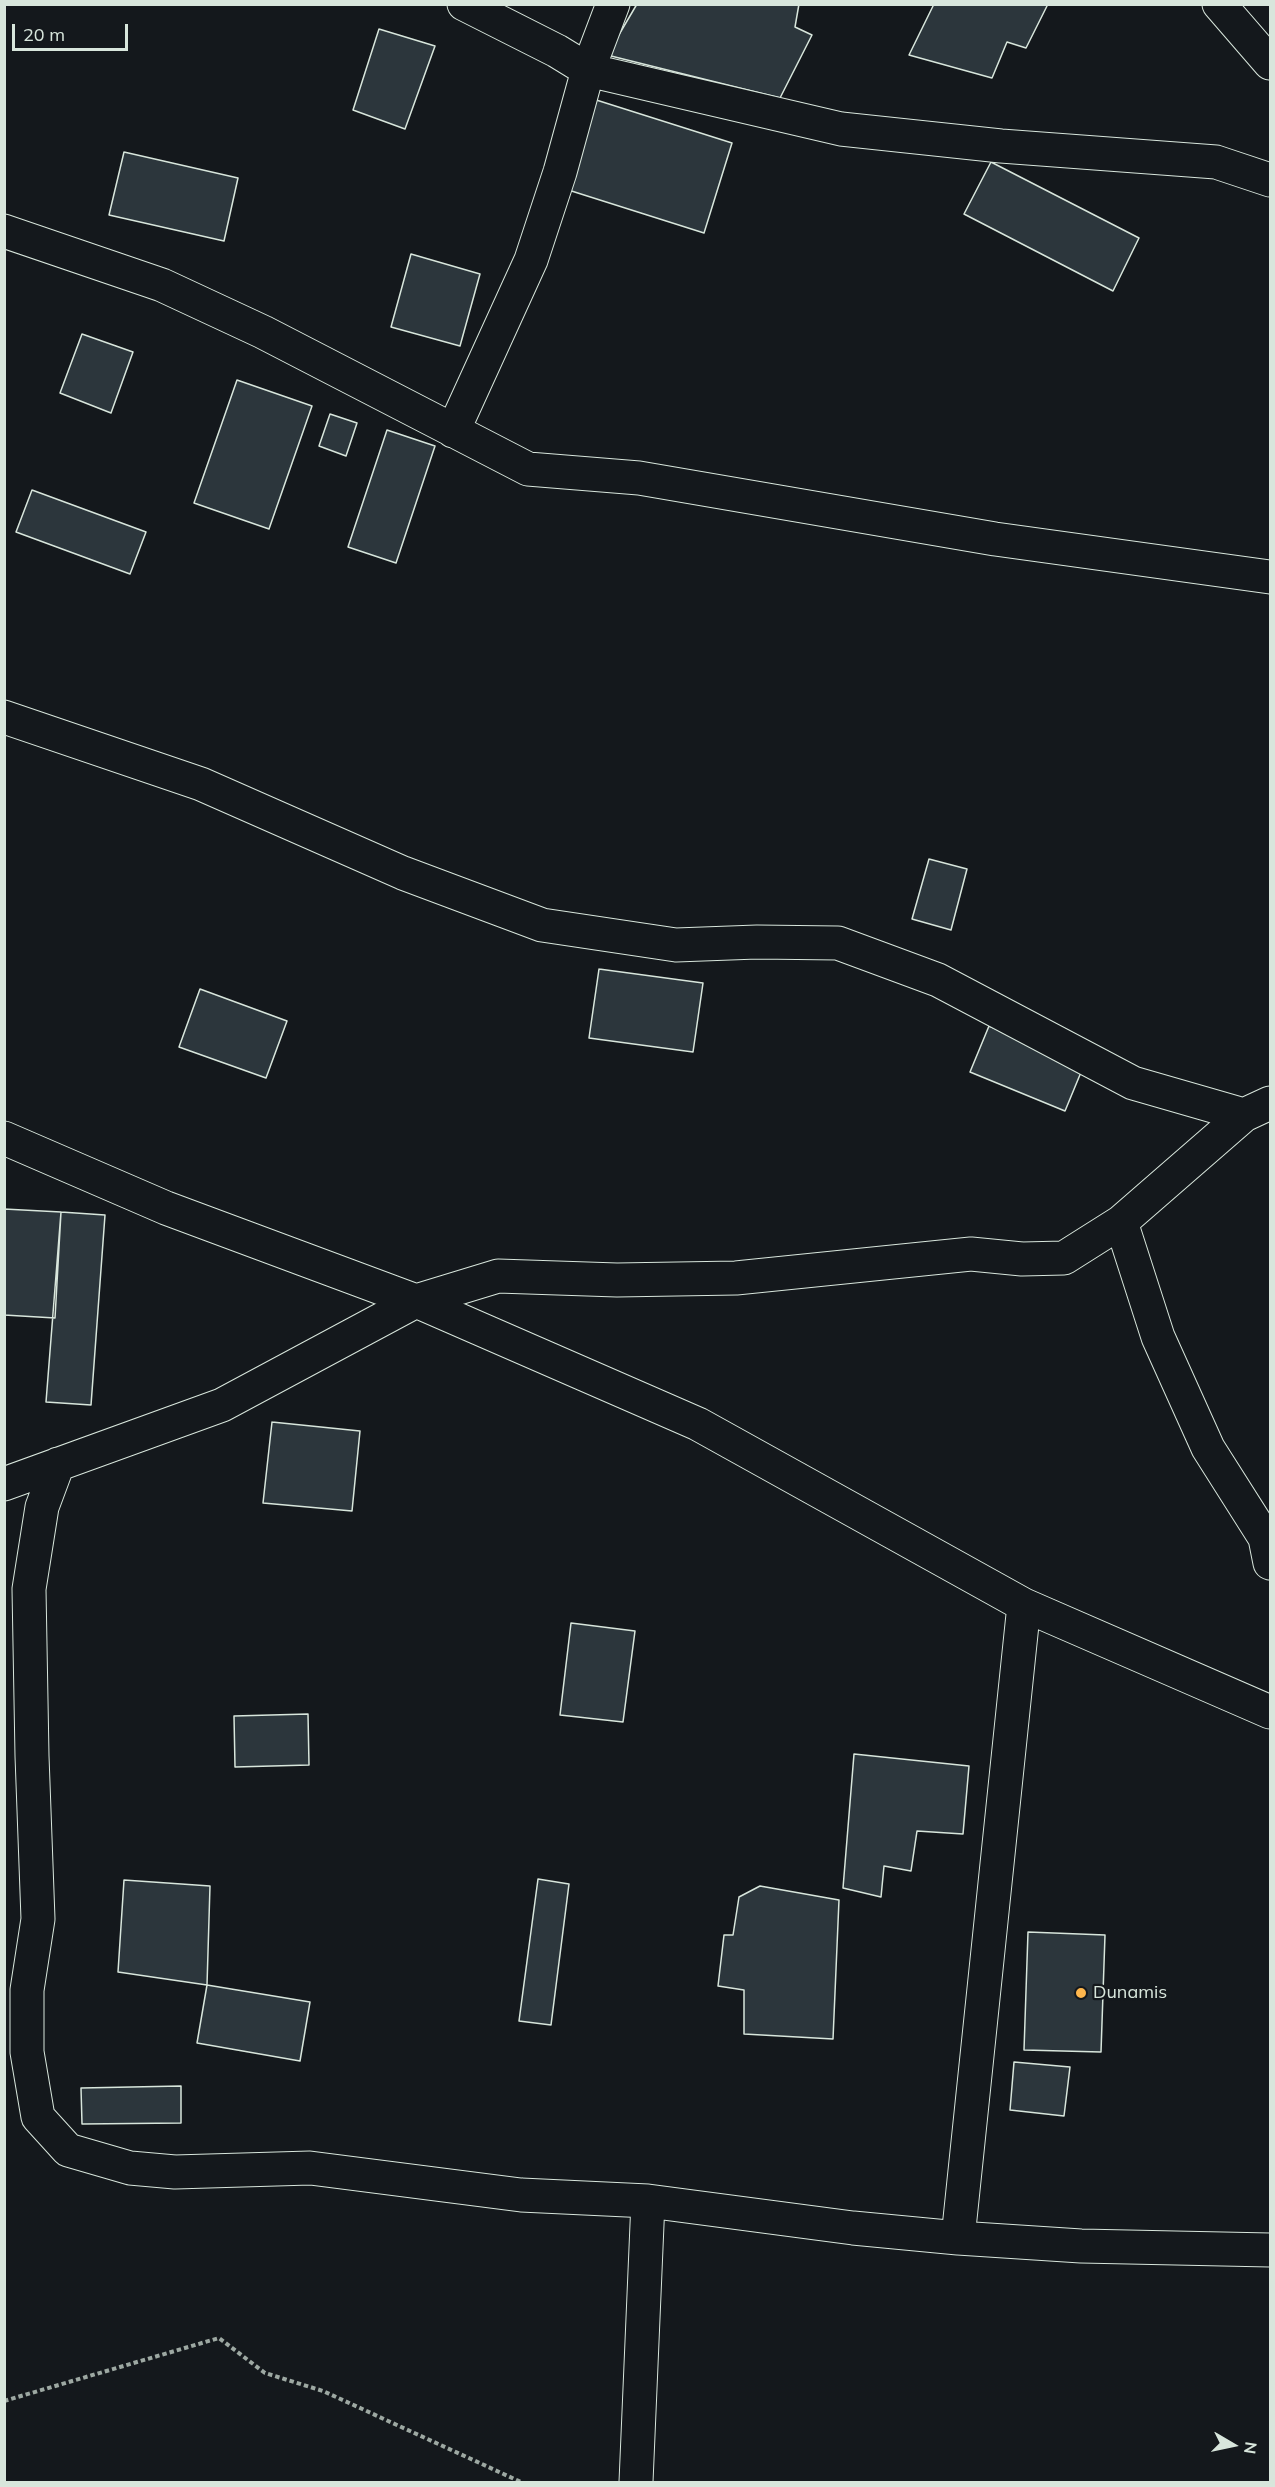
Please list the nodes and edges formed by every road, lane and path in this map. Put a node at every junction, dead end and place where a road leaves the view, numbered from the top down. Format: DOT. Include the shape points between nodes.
graph roads {
  1 [pos="464,4"];
  2 [pos="613,4"];
  3 [pos="1219,4"];
  4 [pos="1270,63"];
  5 [pos="588,70"];
  6 [pos="1270,180"];
  7 [pos="4,231"];
  8 [pos="453,431"];
  9 [pos="1270,577"];
  10 [pos="4,717"];
  11 [pos="1257,1109"];
  12 [pos="4,1138"];
  13 [pos="1121,1222"];
  14 [pos="416,1302"];
  15 [pos="58,1464"];
  16 [pos="4,1484"];
  17 [pos="1270,1563"];
  18 [pos="1024,1605"];
  19 [pos="1270,1712"];
  20 [pos="648,2201"];
  21 [pos="958,2238"];
  22 [pos="1270,2250"];
  23 [pos="4,2401"];
  24 [pos="521,2482"];
  25 [pos="636,2482"];
  1 -- 5 [label="street"];
  2 -- 5 [label="street"];
  3 -- 4 [label="street"];
  5 -- 6 [label="street" via="841,129 1216,162"];
  5 -- 8 [label="street" via="531,260"];
  7 -- 8 [label="street" via="162,285 263,332"];
  8 -- 9 [label="street" via="528,470 639,478 995,539"];
  10 -- 11 [label="street" via="201,784 403,873 542,926 676,945 838,943 938,980 1133,1083"];
  11 -- 13 [label="street"];
  12 -- 14 [label="street" via="166,1208"];
  13 -- 14 [label="street" via="1064,1258 971,1254 736,1278 498,1276"];
  13 -- 17 [label="street" via="1158,1337 1208,1448 1265,1538"];
  14 -- 15 [label="street" via="222,1405"];
  14 -- 18 [label="street" via="698,1424"];
  15 -- 16 [label="street"];
  15 -- 20 [label="street" via="42,1507 29,1589 38,1919 27,1990 27,2052 38,2117 68,2150 130,2168 175,2172 310,2168 521,2195"];
  18 -- 19 [label="street"];
  18 -- 21 [label="street"];
  20 -- 21 [label="street"];
  20 -- 25 [label="street"];
  21 -- 22 [label="street" via="1081,2246"];
  23 -- 24 [label="path" via="219,2338 265,2373 323,2391"];
}
